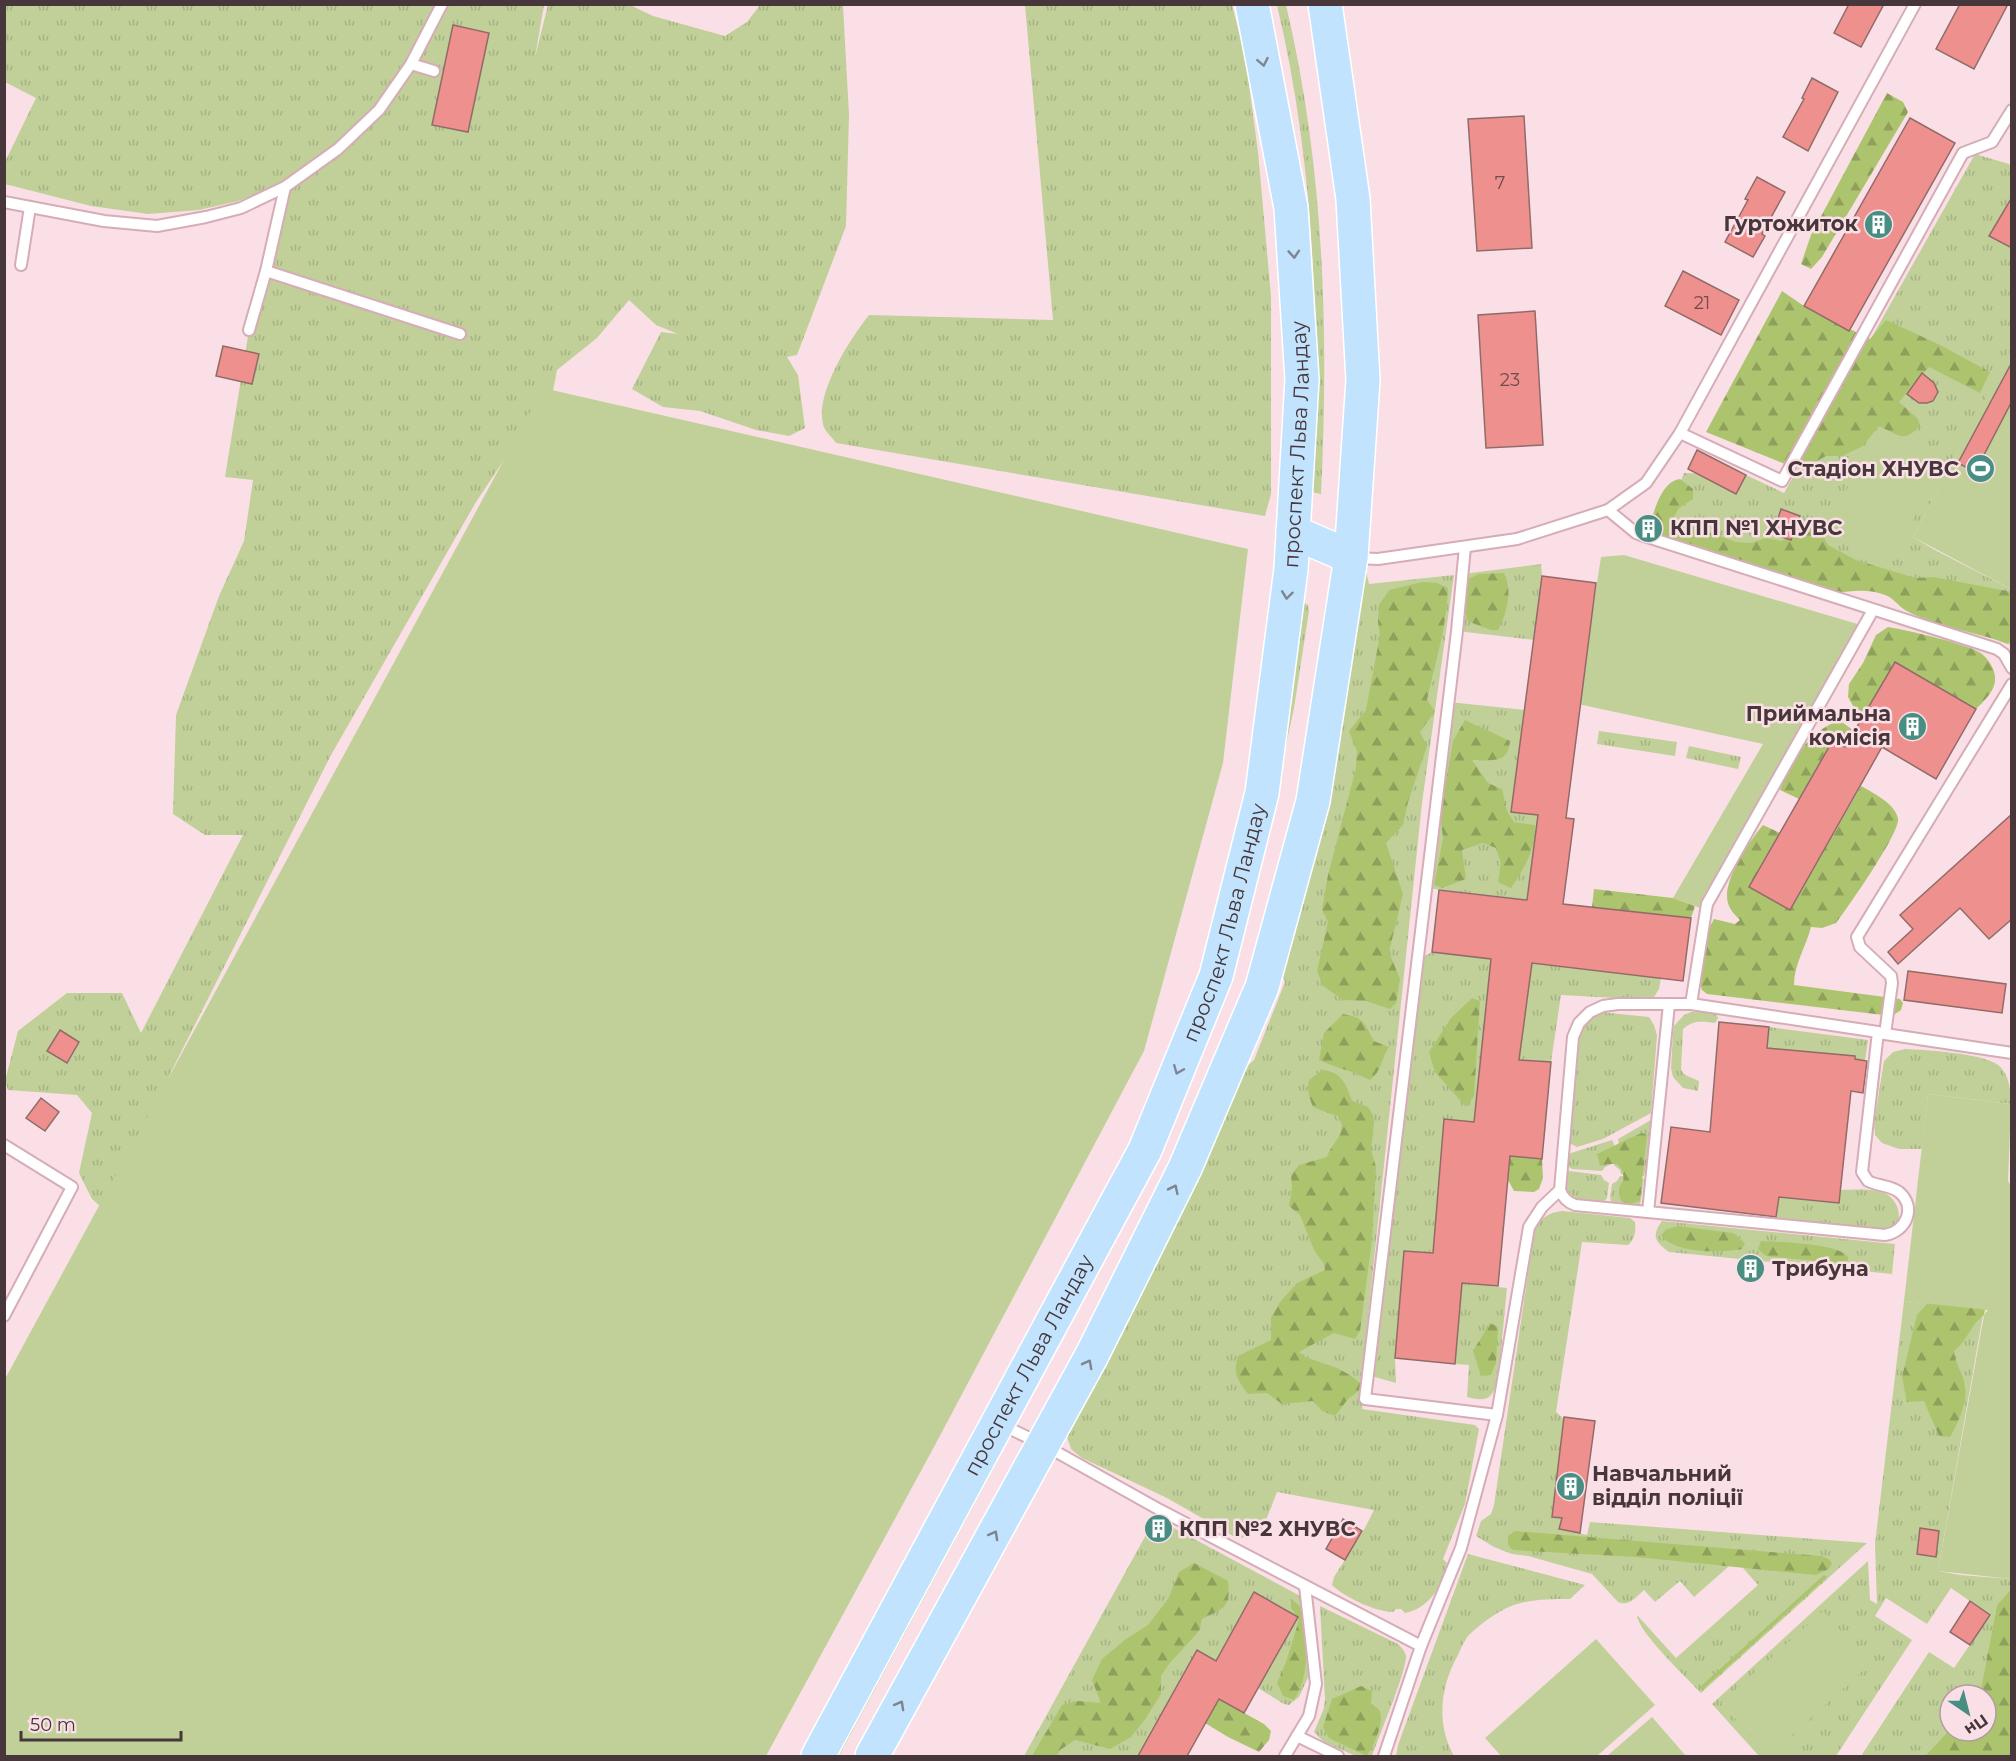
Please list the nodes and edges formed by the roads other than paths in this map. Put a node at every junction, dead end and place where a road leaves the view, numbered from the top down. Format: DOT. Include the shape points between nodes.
graph roads {
  1 [pos="442,4"];
  2 [pos="1252,4"];
  3 [pos="1325,4"];
  4 [pos="1915,4"];
  5 [pos="411,64"];
  6 [pos="434,71"];
  7 [pos="2012,110"];
  8 [pos="285,187"];
  9 [pos="4,202"];
  10 [pos="30,207"];
  11 [pos="21,265"];
  12 [pos="266,271"];
  13 [pos="249,330"];
  14 [pos="460,334"];
  15 [pos="1680,433"];
  16 [pos="1608,510"];
  17 [pos="1293,532"];
  18 [pos="1465,547"];
  19 [pos="1352,557"];
  20 [pos="1873,610"];
  21 [pos="2012,668"];
  22 [pos="2012,684"];
  23 [pos="1669,1004"];
  24 [pos="1690,1004"];
  25 [pos="1882,1033"];
  26 [pos="2012,1053"];
  27 [pos="4,1145"];
  28 [pos="1560,1190"];
  29 [pos="1648,1212"];
  30 [pos="4,1316"];
  31 [pos="1497,1415"];
  32 [pos="999,1423"];
  33 [pos="1044,1445"];
  34 [pos="1305,1586"];
  35 [pos="1421,1646"];
  36 [pos="1297,1736"];
  37 [pos="818,1756"];
  38 [pos="872,1756"];
  39 [pos="1285,1756"];
  40 [pos="1338,1756"];
  41 [pos="1384,1756"];
  1 -- 5 [label="lane"];
  2 -- 17 [label="main road, проспект Льва Ландау, one-way" via="1291,208 1302,379"];
  3 -- 19 [label="main road" via="1353,200 1363,380"];
  4 -- 15 [label="lane"];
  5 -- 6 [label="lane"];
  5 -- 8 [label="lane" via="379,110 338,149"];
  7 -- 15 [label="lane" via="1992,142 1963,153 1782,481"];
  8 -- 10 [label="lane" via="242,208 157,226"];
  8 -- 12 [label="lane"];
  9 -- 10 [label="lane"];
  10 -- 11 [label="lane"];
  12 -- 13 [label="lane"];
  12 -- 14 [label="lane"];
  15 -- 16 [label="lane" via="1646,483"];
  16 -- 18 [label="lane" via="1517,539"];
  16 -- 20 [label="lane" via="1636,533"];
  17 -- 19 [label="main road"];
  17 -- 32 [label="main road, проспект Льва Ландау, one-way" via="1262,794 1216,976 1145,1150"];
  18 -- 19 [label="lane" via="1377,559"];
  18 -- 31 [label="lane" via="1365,1399"];
  33 -- 19 [label="main road, one-way" via="1185,1168 1262,987 1313,801"];
  20 -- 21 [label="lane" via="1997,649"];
  20 -- 24 [label="lane" via="1707,904"];
  22 -- 25 [label="lane" via="1857,937 1860,947 1891,976"];
  23 -- 24 [label="lane"];
  23 -- 28 [label="lane" via="1603,1005 1579,1023 1573,1037"];
  23 -- 29 [label="lane"];
  24 -- 25 [label="lane"];
  25 -- 26 [label="lane"];
  25 -- 29 [label="lane" via="1862,1172 1868,1181 1897,1190 1904,1198 1908,1214 1897,1232 1885,1235"];
  27 -- 30 [label="lane" via="72,1187"];
  28 -- 29 [label="lane" via="1575,1205"];
  28 -- 31 [label="lane" via="1529,1227"];
  31 -- 35 [label="lane" via="1461,1548"];
  32 -- 33 [label="lane"];
  32 -- 37 [label="main road, проспект Льва Ландау"];
  33 -- 34 [label="lane"];
  38 -- 33 [label="main road, one-way"];
  34 -- 35 [label="lane"];
  34 -- 36 [label="lane" via="1316,1684 1309,1716"];
  35 -- 41 [label="lane"];
  36 -- 39 [label="lane"];
  36 -- 40 [label="lane"];
}
